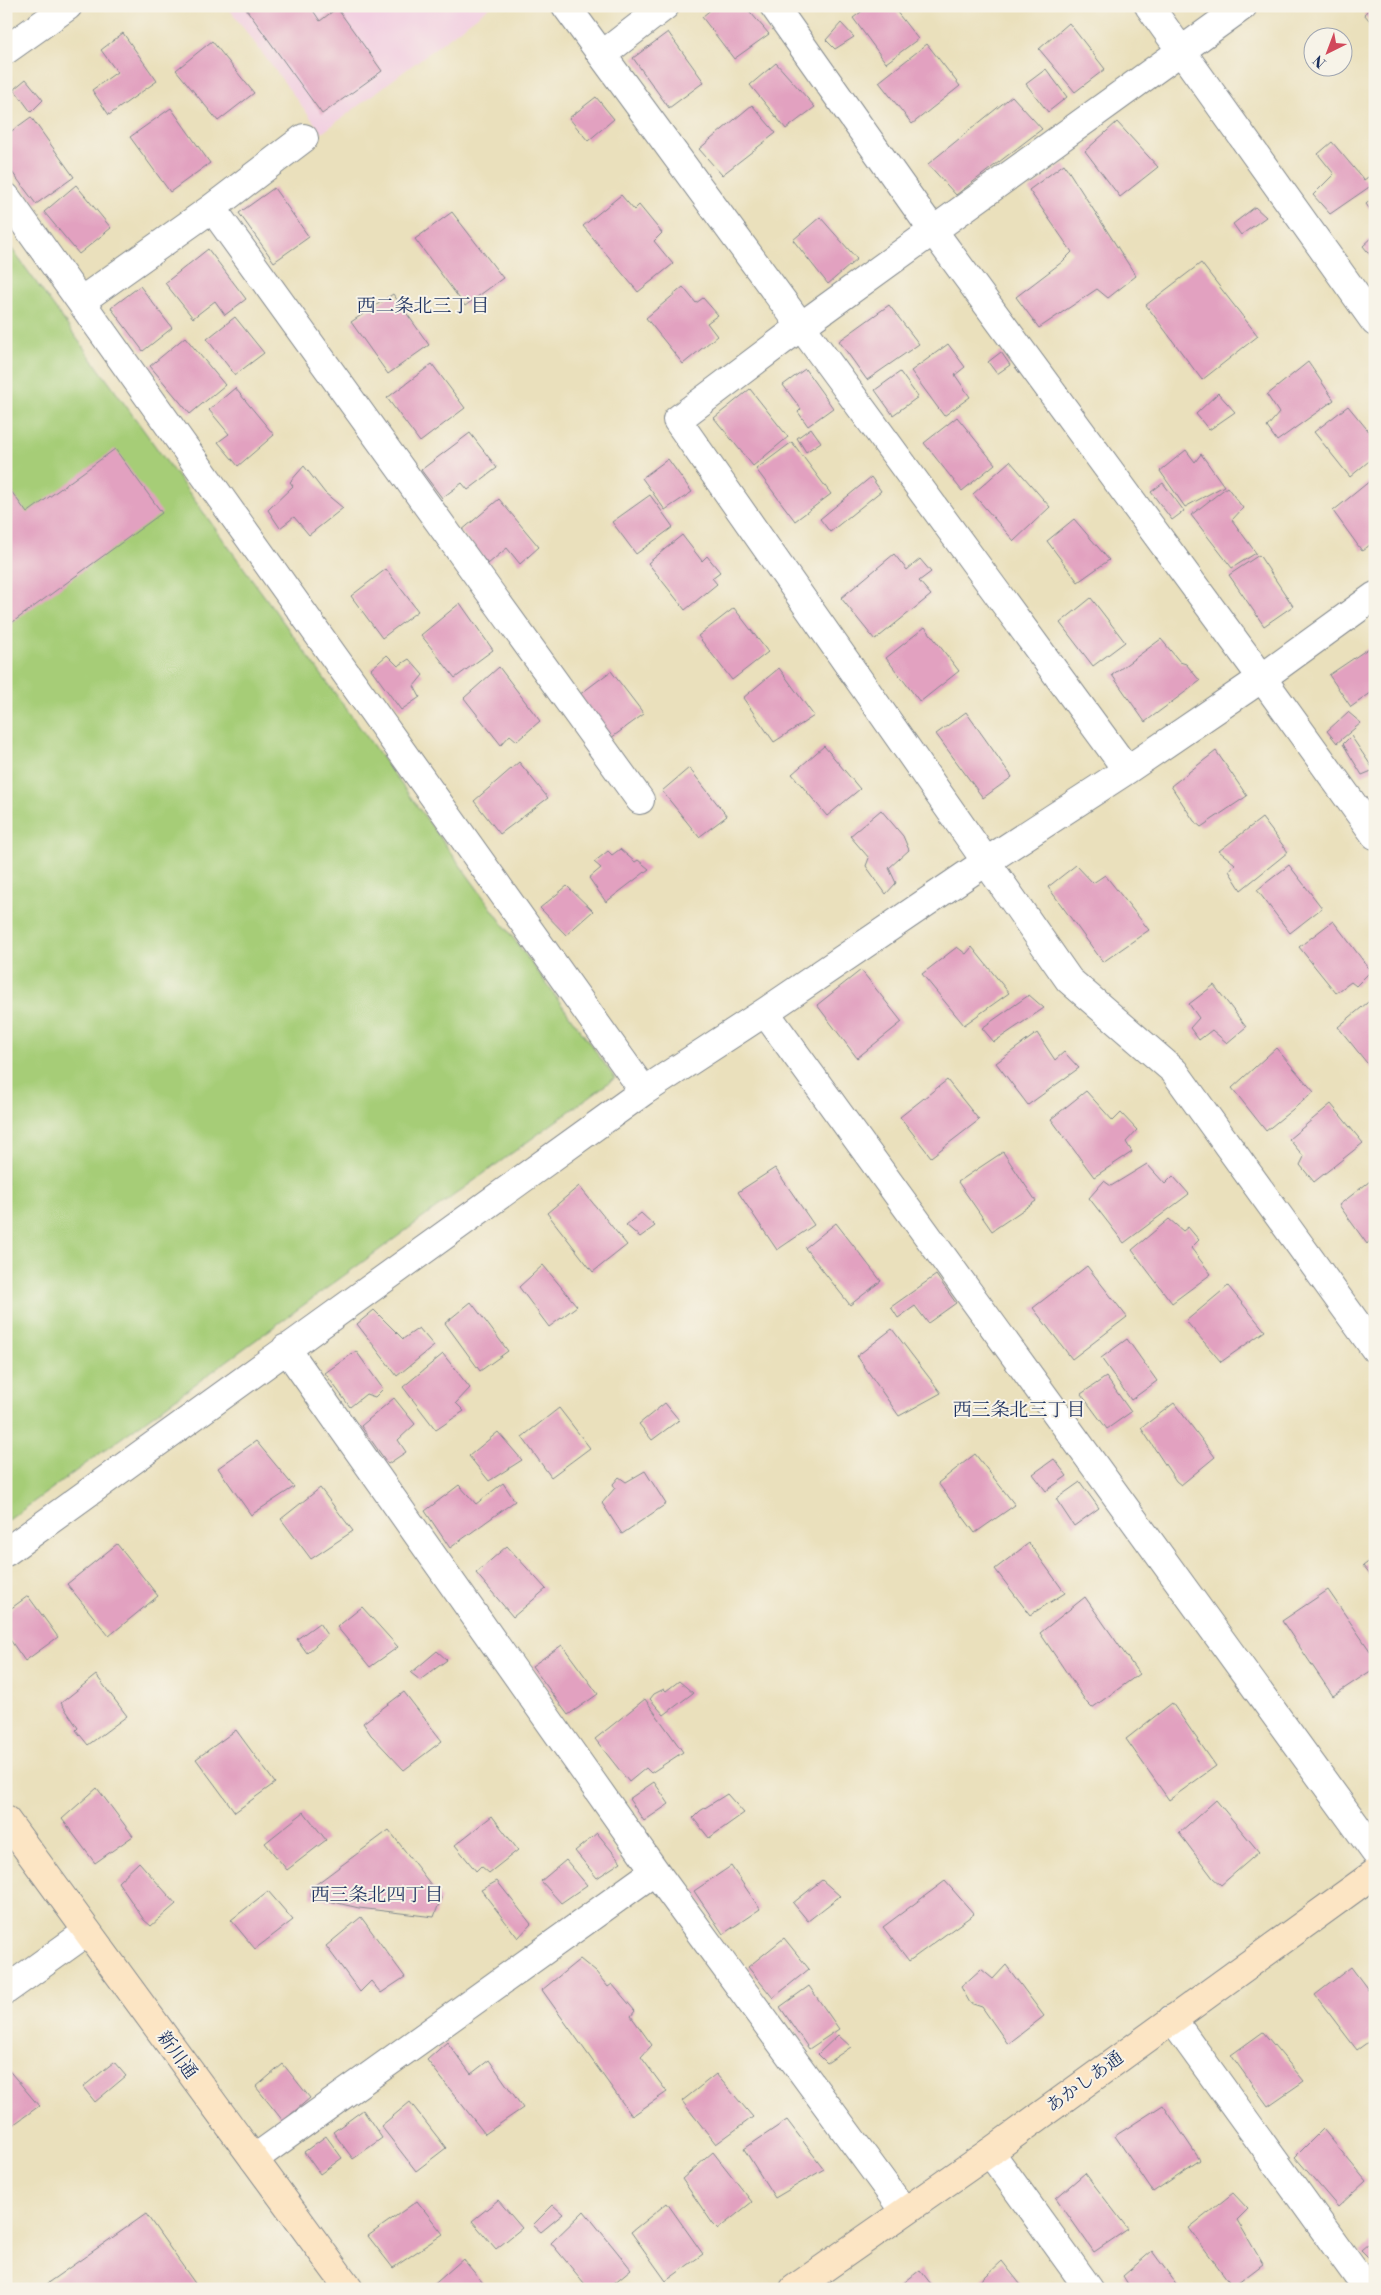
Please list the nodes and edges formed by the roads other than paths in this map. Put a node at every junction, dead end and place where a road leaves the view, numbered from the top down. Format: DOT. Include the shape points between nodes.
graph roads {
  1 [pos="68,6"];
  2 [pos="566,6"];
  3 [pos="665,6"];
  4 [pos="774,6"];
  5 [pos="1149,6"];
  6 [pos="1243,6"];
  7 [pos="6,50"];
  8 [pos="1181,50"];
  9 [pos="602,55"];
  10 [pos="304,138"];
  11 [pos="6,197"];
  12 [pos="212,208"];
  13 [pos="934,232"];
  14 [pos="81,301"];
  15 [pos="1375,322"];
  16 [pos="800,327"];
  17 [pos="1375,596"];
  18 [pos="1262,678"];
  19 [pos="1127,770"];
  20 [pos="640,800"];
  21 [pos="1375,835"];
  22 [pos="987,861"];
  23 [pos="765,1012"];
  24 [pos="644,1091"];
  25 [pos="286,1348"];
  26 [pos="1375,1349"];
  27 [pos="6,1552"];
  28 [pos="6,1820"];
  29 [pos="1375,1852"];
  30 [pos="654,1871"];
  31 [pos="1375,1874"];
  32 [pos="87,1932"];
  33 [pos="6,1990"];
  34 [pos="1172,2020"];
  35 [pos="990,2152"];
  36 [pos="254,2159"];
  37 [pos="904,2211"];
  38 [pos="802,2286"];
  39 [pos="349,2289"];
  40 [pos="1089,2289"];
  41 [pos="1367,2289"];
  1 -- 7 [label="street"];
  2 -- 9 [label="street"];
  3 -- 9 [label="street"];
  4 -- 13 [label="street"];
  5 -- 8 [label="street"];
  6 -- 8 [label="street"];
  8 -- 13 [label="street"];
  8 -- 15 [label="street"];
  9 -- 16 [label="street"];
  10 -- 12 [label="street"];
  11 -- 14 [label="street"];
  12 -- 14 [label="street"];
  12 -- 20 [label="street"];
  13 -- 16 [label="street"];
  13 -- 18 [label="street"];
  14 -- 24 [label="street"];
  16 -- 19 [label="street"];
  16 -- 22 [label="street" via="678,420"];
  17 -- 18 [label="street"];
  18 -- 19 [label="street"];
  18 -- 21 [label="street"];
  19 -- 22 [label="street"];
  22 -- 23 [label="street"];
  22 -- 26 [label="street" via="1069,980 1174,1071"];
  23 -- 24 [label="street"];
  23 -- 29 [label="street"];
  24 -- 25 [label="street"];
  25 -- 27 [label="street"];
  25 -- 30 [label="street"];
  28 -- 32 [label="street, 新川通"];
  30 -- 36 [label="street"];
  30 -- 37 [label="street"];
  31 -- 34 [label="street, あかしあ通"];
  32 -- 33 [label="street"];
  32 -- 36 [label="street, 新川通"];
  34 -- 35 [label="street, あかしあ通"];
  34 -- 41 [label="street"];
  35 -- 37 [label="street, あかしあ通"];
  35 -- 40 [label="street"];
  36 -- 39 [label="street, 新川通"];
  37 -- 38 [label="street, あかしあ通"];
}
